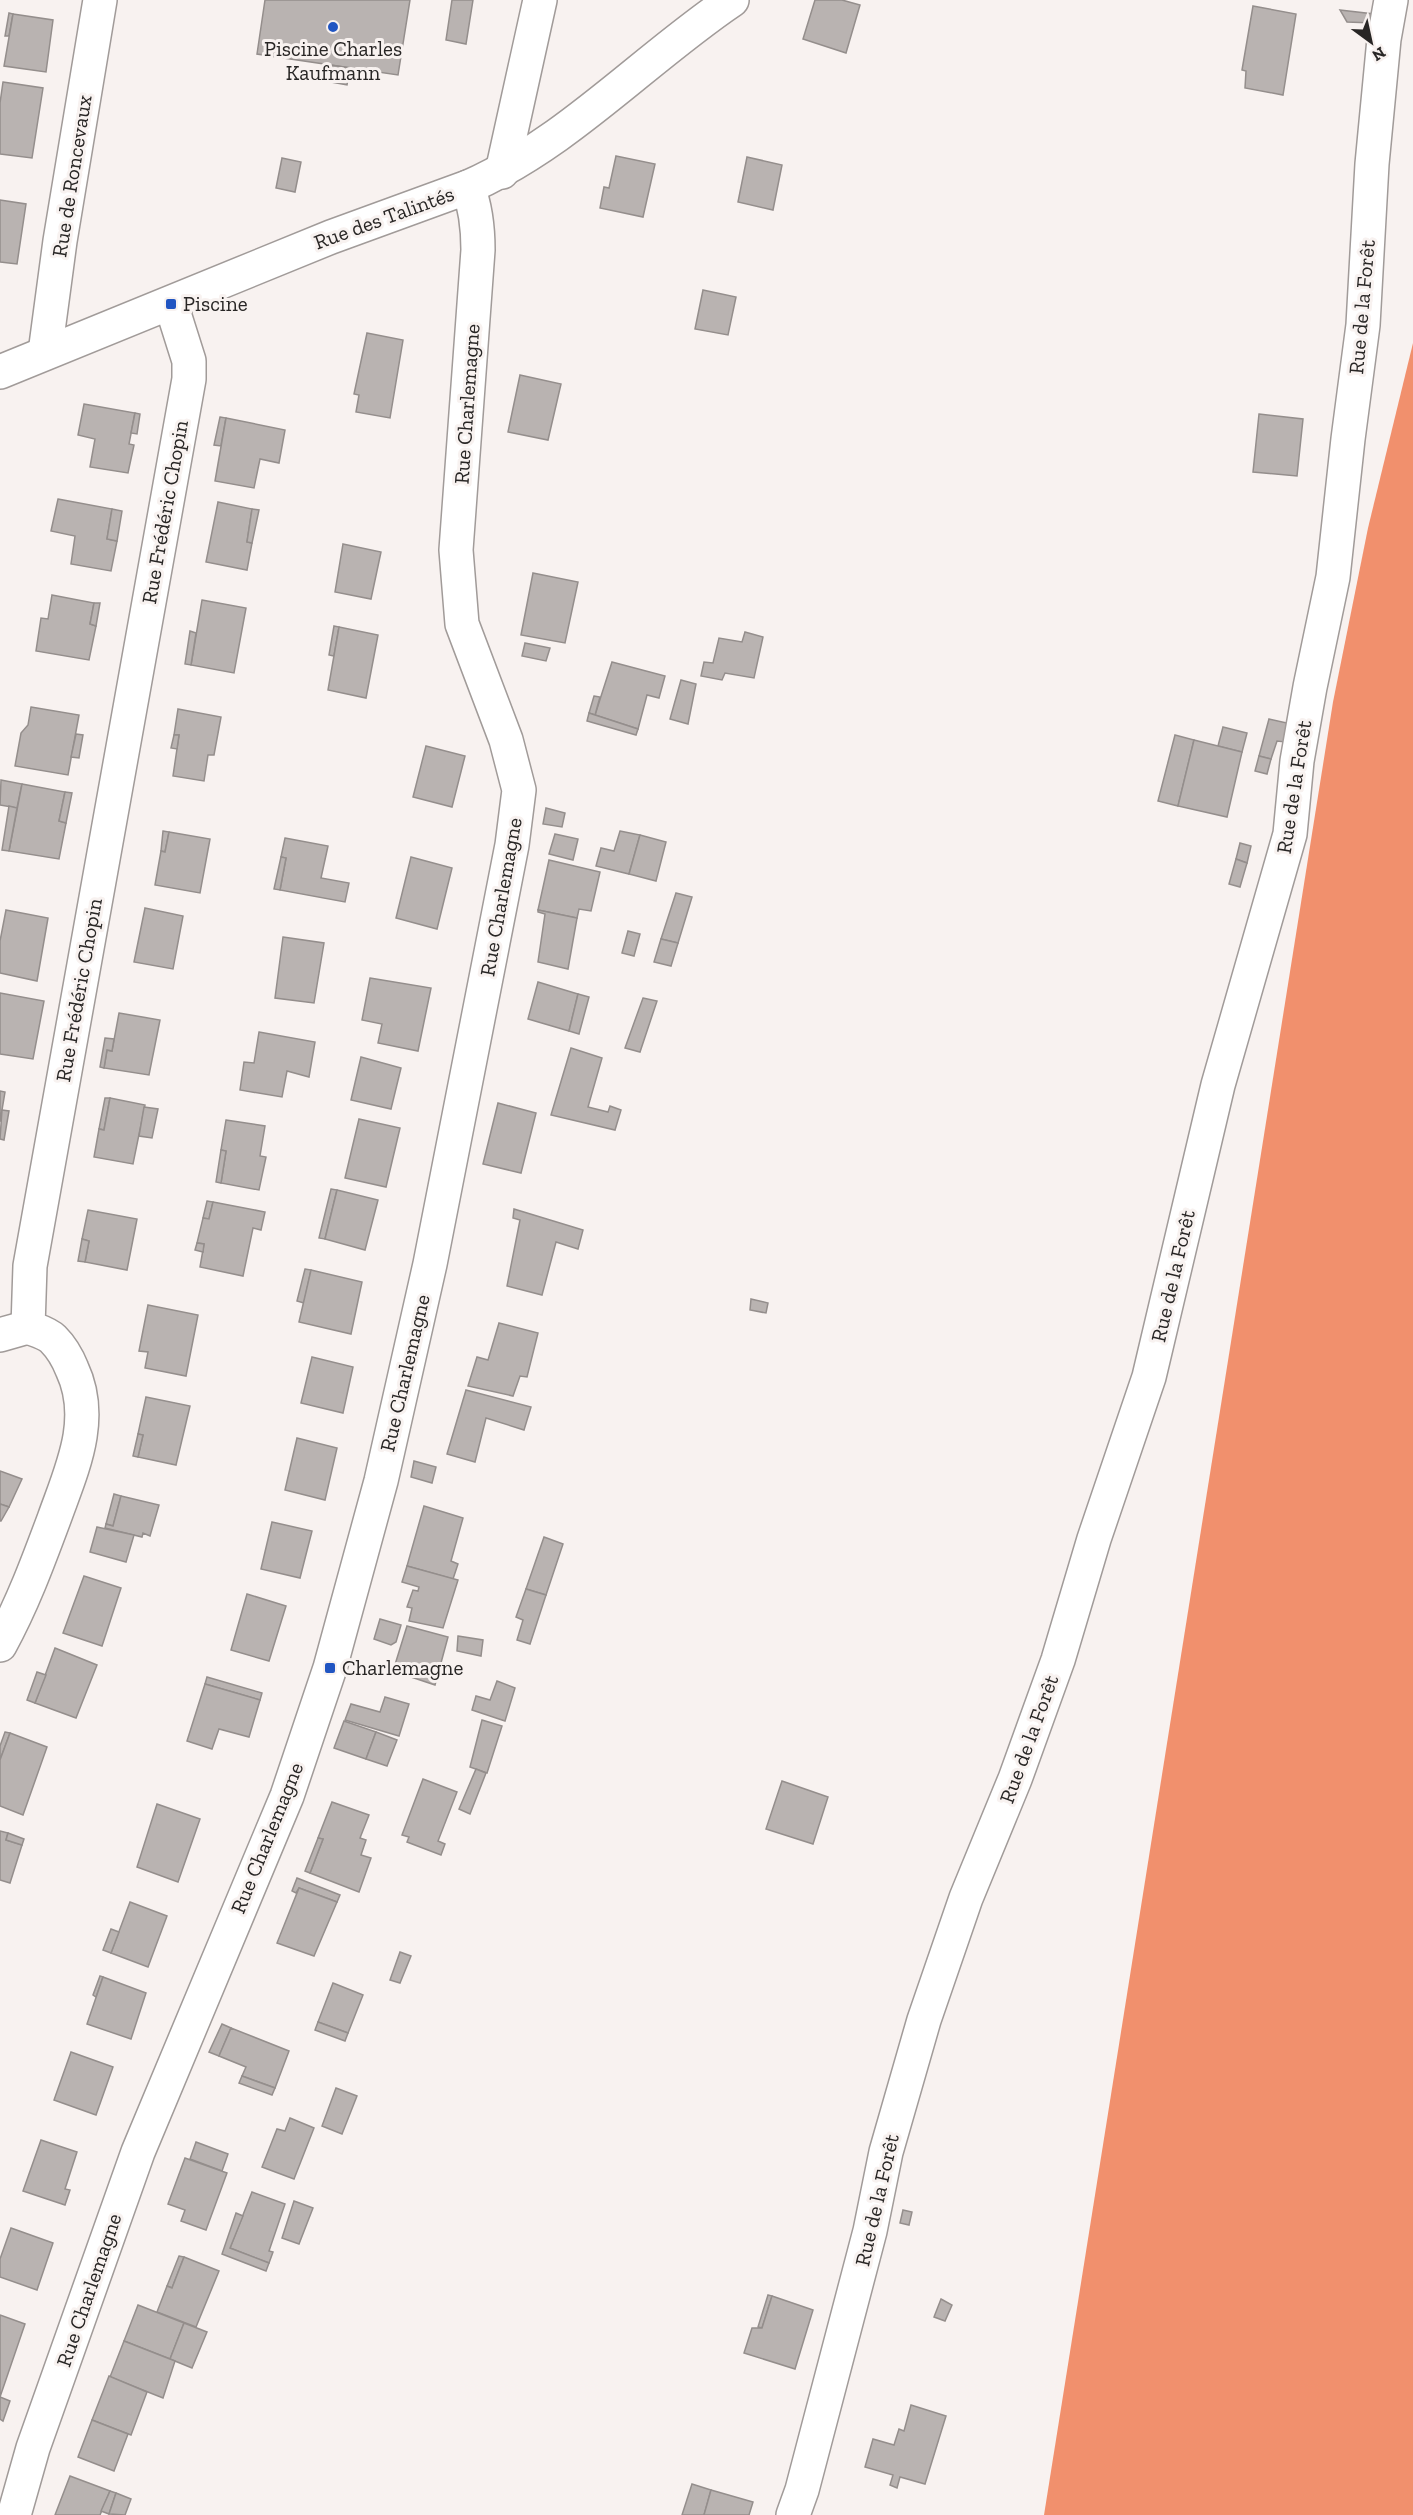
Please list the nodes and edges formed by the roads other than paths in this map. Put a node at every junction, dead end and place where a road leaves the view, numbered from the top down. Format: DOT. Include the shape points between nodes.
graph roads {
  1 [pos="100,0"];
  2 [pos="540,0"];
  3 [pos="732,0"];
  4 [pos="1391,0"];
  5 [pos="502,172"];
  6 [pos="468,187"];
  7 [pos="171,304"];
  8 [pos="45,353"];
  9 [pos="0,372"];
  10 [pos="14,1331"];
  11 [pos="0,1646"];
  12 [pos="14,2515"];
  13 [pos="793,2515"];
  1 -- 8 [label="street, Rue de Roncevaux"];
  2 -- 5 [label="street"];
  3 -- 5 [label="street, Rue des Talintés" via="546,144"];
  4 -- 13 [label="street, Rue de la Forêt" via="1372,164 1363,325 1333,577 1297,761 1290,834 1218,1085 1149,1377 1058,1660 966,1898 924,2020 886,2152 850,2312"];
  5 -- 6 [label="street, Rue des Talintés"];
  6 -- 7 [label="street, Rue des Talintés" via="331,237"];
  6 -- 12 [label="street, Rue Charlemagne" via="474,201 478,250 456,550 462,624 506,740 519,790 489,968 430,1264 381,1481 330,1668 286,1796 138,2152 33,2448"];
  7 -- 8 [label="street, Rue des Talintés"];
  7 -- 10 [label="street, Rue Frédéric Chopin" via="189,361 189,379 30,1266"];
  8 -- 9 [label="street, Rue des Talintés"];
  10 -- 11 [label="street, Rue Frédéric Chopin" via="52,1338 78,1382 84,1416 79,1449 54,1518 19,1610"];
}
